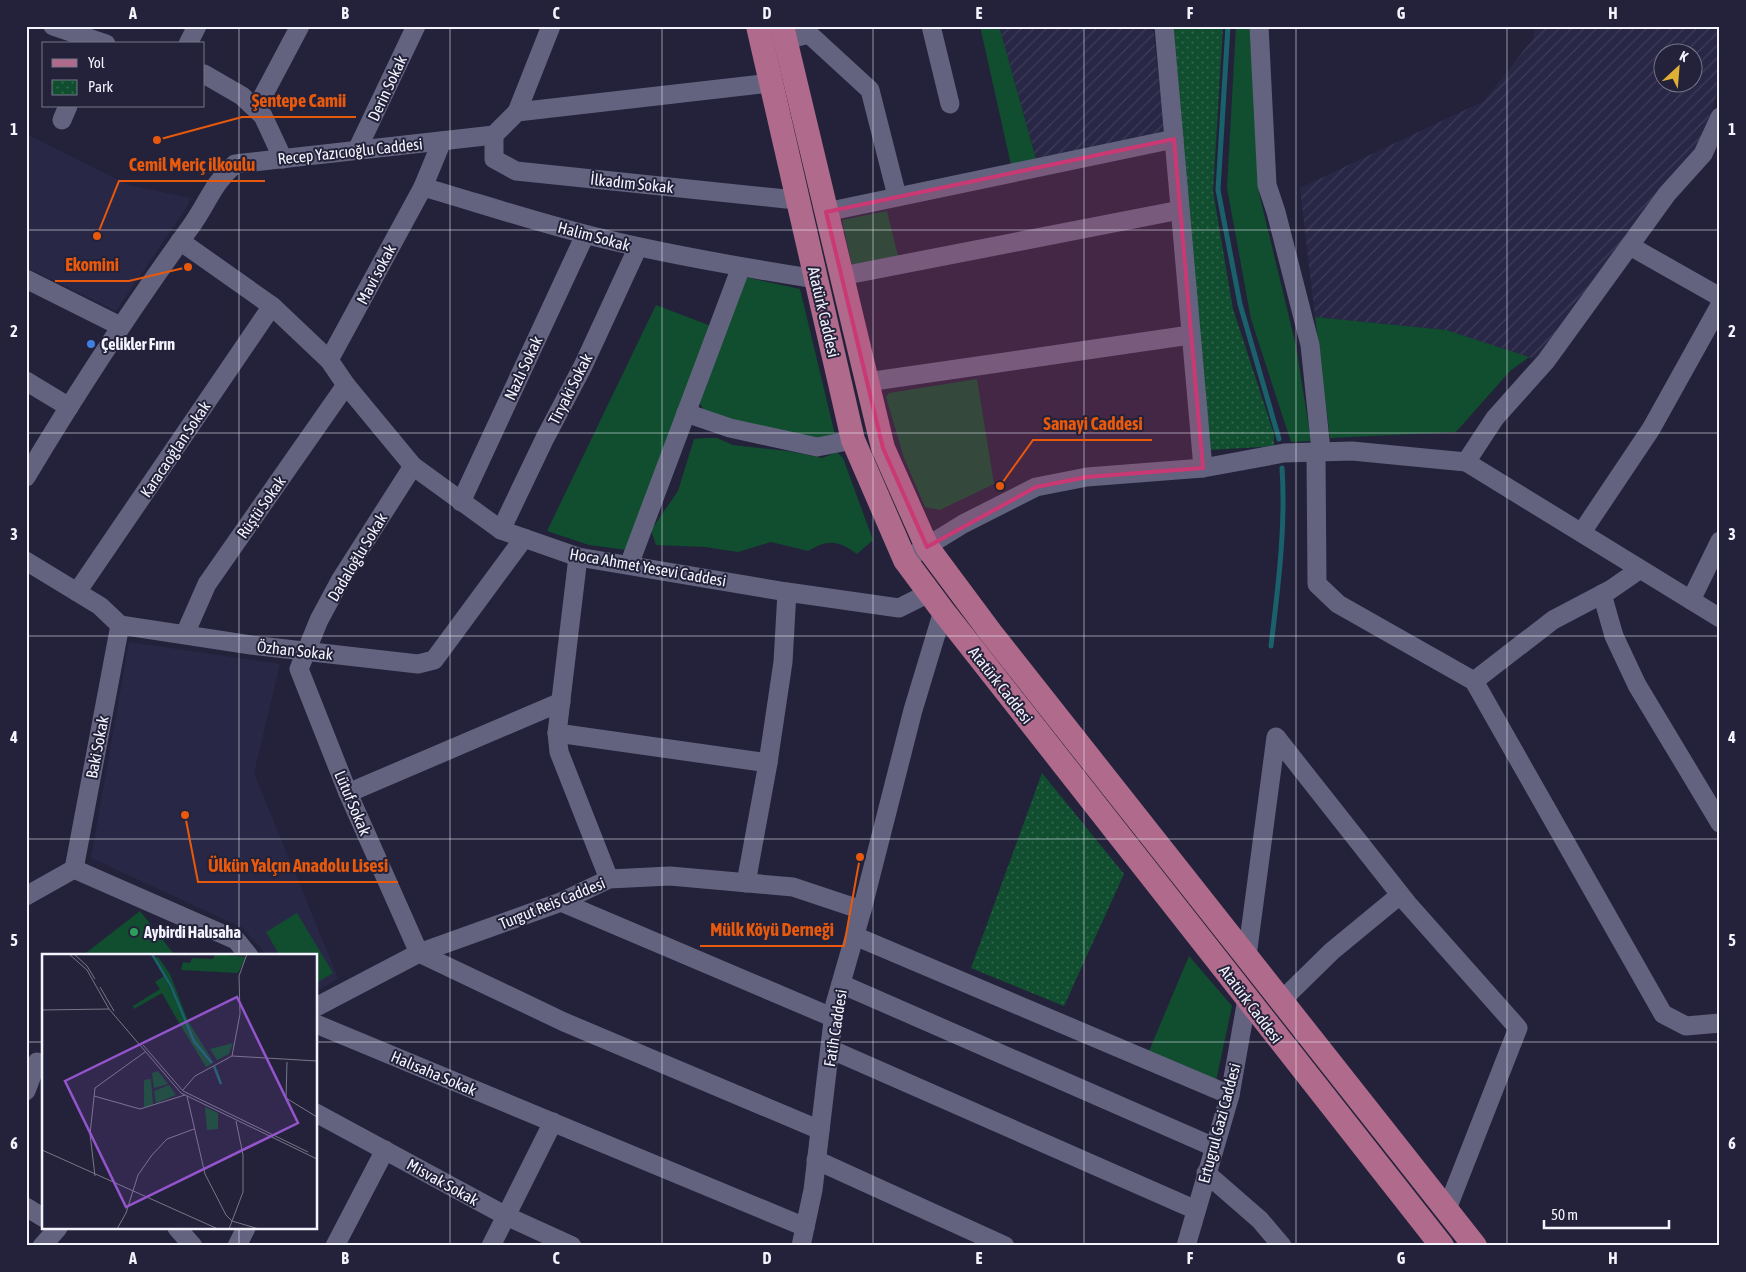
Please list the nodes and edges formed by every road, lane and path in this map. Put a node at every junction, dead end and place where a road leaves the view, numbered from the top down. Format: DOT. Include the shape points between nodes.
graph roads {
  1 [pos="54,26"];
  2 [pos="197,26"];
  3 [pos="300,26"];
  4 [pos="416,26"];
  5 [pos="551,26"];
  6 [pos="758,26"];
  7 [pos="931,26"];
  8 [pos="1164,26"];
  9 [pos="1259,26"];
  10 [pos="784,33"];
  11 [pos="101,39"];
  12 [pos="189,42"];
  13 [pos="205,75"];
  14 [pos="771,83"];
  15 [pos="950,104"];
  16 [pos="256,109"];
  17 [pos="517,112"];
  18 [pos="1720,117"];
  19 [pos="494,135"];
  20 [pos="1174,139"];
  21 [pos="442,141"];
  22 [pos="357,150"];
  23 [pos="283,159"];
  24 [pos="423,187"];
  25 [pos="797,196"];
  26 [pos="897,196"];
  27 [pos="1180,210"];
  28 [pos="826,212"];
  29 [pos="585,234"];
  30 [pos="180,241"];
  31 [pos="1630,246"];
  32 [pos="638,247"];
  33 [pos="741,268"];
  34 [pos="842,276"];
  35 [pos="26,279"];
  36 [pos="816,279"];
  37 [pos="1720,297"];
  38 [pos="1720,305"];
  39 [pos="272,306"];
  40 [pos="120,326"];
  41 [pos="1190,335"];
  42 [pos="329,360"];
  43 [pos="26,381"];
  44 [pos="868,382"];
  45 [pos="346,385"];
  46 [pos="69,407"];
  47 [pos="686,413"];
  48 [pos="853,440"];
  49 [pos="1321,450"];
  50 [pos="1466,462"];
  51 [pos="413,466"];
  52 [pos="1203,468"];
  53 [pos="26,477"];
  54 [pos="461,502"];
  55 [pos="501,530"];
  56 [pos="1582,532"];
  57 [pos="524,538"];
  58 [pos="1720,541"];
  59 [pos="927,547"];
  60 [pos="578,557"];
  61 [pos="905,560"];
  62 [pos="26,561"];
  63 [pos="628,565"];
  64 [pos="1639,570"];
  65 [pos="78,592"];
  66 [pos="787,592"];
  67 [pos="929,593"];
  68 [pos="1602,594"];
  69 [pos="1691,600"];
  70 [pos="943,611"];
  71 [pos="1720,618"];
  72 [pos="120,625"];
  73 [pos="185,634"];
  74 [pos="306,651"];
  75 [pos="1474,682"];
  76 [pos="561,702"];
  77 [pos="557,733"];
  78 [pos="768,763"];
  79 [pos="348,793"];
  80 [pos="1720,823"];
  81 [pos="74,869"];
  82 [pos="609,880"];
  83 [pos="746,883"];
  84 [pos="1400,895"];
  85 [pos="26,896"];
  86 [pos="561,902"];
  87 [pos="862,910"];
  88 [pos="855,936"];
  89 [pos="419,953"];
  90 [pos="247,954"];
  91 [pos="1247,956"];
  92 [pos="841,984"];
  93 [pos="1247,999"];
  94 [pos="1282,1000"];
  95 [pos="318,1006"];
  96 [pos="834,1018"];
  97 [pos="1720,1023"];
  98 [pos="318,1025"];
  99 [pos="830,1049"];
  100 [pos="36,1060"];
  101 [pos="26,1090"];
  102 [pos="1230,1095"];
  103 [pos="318,1114"];
  104 [pos="553,1122"];
  105 [pos="820,1130"];
  106 [pos="1214,1148"];
  107 [pos="385,1150"];
  108 [pos="816,1160"];
  109 [pos="1206,1173"];
  110 [pos="26,1206"];
  111 [pos="1447,1209"];
  112 [pos="1196,1210"];
  113 [pos="506,1216"];
  114 [pos="42,1217"];
  115 [pos="805,1227"];
  116 [pos="56,1230"];
  117 [pos="179,1230"];
  118 [pos="245,1230"];
  119 [pos="42,1246"];
  120 [pos="193,1246"];
  121 [pos="238,1246"];
  122 [pos="335,1246"];
  123 [pos="491,1246"];
  124 [pos="572,1246"];
  125 [pos="800,1246"];
  126 [pos="1005,1246"];
  127 [pos="1186,1246"];
  128 [pos="1282,1246"];
  129 [pos="1442,1246"];
  130 [pos="1475,1246"];
  1 -- 11 [label="street"];
  2 -- 12 [label="street"];
  3 -- 16 [label="street"];
  4 -- 22 [label="street, Derin Sokak"];
  5 -- 17 [label="street"];
  6 -- 14 [label="main road, Atatürk Caddesi"];
  7 -- 15 [label="street"];
  8 -- 20 [label="street"];
  9 -- 49 [label="street" via="1267,186 1310,345"];
  10 -- 26 [label="street" via="810,34 870,90"];
  10 -- 28 [label="main road"];
  13 -- 16 [label="street" via="242,96"];
  14 -- 17 [label="street"];
  14 -- 25 [label="main road, Atatürk Caddesi"];
  16 -- 23 [label="street" via="263,116"];
  17 -- 19 [label="street"];
  18 -- 31 [label="street" via="1703,154 1667,194"];
  19 -- 21 [label="street, Recep Yazıcıoğlu Caddesi"];
  19 -- 25 [label="street, İlkadım Sokak" via="494,159 516,171 786,199"];
  20 -- 26 [label="street"];
  20 -- 27 [label="street"];
  21 -- 22 [label="street, Recep Yazıcıoğlu Caddesi"];
  21 -- 24 [label="street"];
  22 -- 23 [label="street, Recep Yazıcıoğlu Caddesi"];
  23 -- 30 [label="street, Recep Yazıcıoğlu Caddesi" via="235,164 219,178"];
  24 -- 29 [label="street, Halim Sokak"];
  24 -- 42 [label="street, Mavi sokak"];
  25 -- 36 [label="main road, Atatürk Caddesi"];
  26 -- 28 [label="street"];
  27 -- 34 [label="street"];
  27 -- 41 [label="street"];
  28 -- 34 [label="main road"];
  29 -- 32 [label="street, Halim Sokak"];
  29 -- 54 [label="street, Nazlı Sokak"];
  30 -- 39 [label="street, Hoca Ahmet Yesevi Caddesi"];
  30 -- 40 [label="street, Recep Yazıcıoğlu Caddesi"];
  31 -- 37 [label="street"];
  31 -- 50 [label="street" via="1546,361 1495,418"];
  32 -- 33 [label="street, Halim Sokak"];
  32 -- 55 [label="street, Tiryaki Sokak"];
  33 -- 36 [label="street, Halim Sokak"];
  33 -- 47 [label="street"];
  34 -- 44 [label="main road"];
  35 -- 40 [label="street"];
  36 -- 48 [label="main road, Atatürk Caddesi"];
  38 -- 56 [label="street" via="1651,429"];
  39 -- 42 [label="street, Hoca Ahmet Yesevi Caddesi"];
  39 -- 65 [label="street, Karacaoğlan Sokak"];
  40 -- 46 [label="street, Recep Yazıcıoğlu Caddesi"];
  41 -- 44 [label="street"];
  41 -- 52 [label="street"];
  42 -- 45 [label="street, Hoca Ahmet Yesevi Caddesi"];
  43 -- 46 [label="street"];
  44 -- 59 [label="main road" via="883,448"];
  45 -- 51 [label="street, Hoca Ahmet Yesevi Caddesi"];
  45 -- 73 [label="street, Rüştü Sokak" via="207,584"];
  46 -- 53 [label="street, Recep Yazıcıoğlu Caddesi"];
  47 -- 48 [label="street" via="730,428 817,447"];
  47 -- 63 [label="street"];
  48 -- 61 [label="main road, Atatürk Caddesi"];
  49 -- 50 [label="street"];
  49 -- 52 [label="street" via="1284,453"];
  49 -- 75 [label="street" via="1316,454 1317,584 1338,604"];
  50 -- 56 [label="street"];
  51 -- 54 [label="street, Hoca Ahmet Yesevi Caddesi"];
  51 -- 74 [label="street, Dadaloğlu Sokak" via="341,580"];
  52 -- 59 [label="street" via="1087,477 1036,487"];
  54 -- 55 [label="street, Hoca Ahmet Yesevi Caddesi"];
  55 -- 57 [label="street, Hoca Ahmet Yesevi Caddesi"];
  56 -- 64 [label="street"];
  57 -- 60 [label="street, Hoca Ahmet Yesevi Caddesi"];
  57 -- 74 [label="street, Özhan Sokak" via="434,660 418,664"];
  58 -- 69 [label="street"];
  59 -- 61 [label="street"];
  59 -- 91 [label="main road"];
  60 -- 63 [label="street, Hoca Ahmet Yesevi Caddesi"];
  60 -- 76 [label="street"];
  61 -- 67 [label="main road, Atatürk Caddesi"];
  62 -- 65 [label="street"];
  63 -- 66 [label="street, Hoca Ahmet Yesevi Caddesi"];
  64 -- 68 [label="street"];
  64 -- 69 [label="street"];
  65 -- 72 [label="street" via="100,606"];
  66 -- 67 [label="street, Hoca Ahmet Yesevi Caddesi" via="900,608"];
  66 -- 78 [label="street" via="783,662"];
  67 -- 70 [label="main road, Atatürk Caddesi"];
  68 -- 75 [label="street" via="1553,620"];
  68 -- 80 [label="street" via="1614,636 1636,685"];
  69 -- 71 [label="street"];
  70 -- 87 [label="street, Fatih Caddesi"];
  70 -- 93 [label="main road, Atatürk Caddesi"];
  72 -- 73 [label="street, Özhan Sokak"];
  72 -- 81 [label="street, Baki Sokak"];
  73 -- 74 [label="street, Özhan Sokak"];
  74 -- 79 [label="street, Lütuf Sokak" via="299,669"];
  75 -- 97 [label="street" via="1663,1014 1686,1026"];
  76 -- 77 [label="street"];
  76 -- 79 [label="street"];
  77 -- 78 [label="street"];
  77 -- 82 [label="street" via="559,752"];
  78 -- 83 [label="street"];
  79 -- 89 [label="street, Lütuf Sokak"];
  81 -- 85 [label="street"];
  81 -- 90 [label="street" via="236,940"];
  82 -- 83 [label="street, Turgut Reis Caddesi" via="670,876"];
  82 -- 86 [label="street, Turgut Reis Caddesi"];
  83 -- 87 [label="street, Turgut Reis Caddesi" via="793,888"];
  84 -- 91 [label="street" via="1276,737"];
  84 -- 94 [label="street" via="1332,951"];
  84 -- 111 [label="street" via="1518,1028"];
  86 -- 89 [label="street, Turgut Reis Caddesi"];
  86 -- 96 [label="street"];
  87 -- 88 [label="street, Fatih Caddesi"];
  88 -- 92 [label="street, Fatih Caddesi"];
  88 -- 102 [label="street"];
  89 -- 95 [label="street, Turgut Reis Caddesi"];
  89 -- 105 [label="street" via="564,1022"];
  91 -- 94 [label="main road"];
  92 -- 96 [label="street, Fatih Caddesi"];
  92 -- 106 [label="street"];
  93 -- 102 [label="street, Ertugrul Gazi Caddesi"];
  93 -- 129 [label="main road, Atatürk Caddesi"];
  94 -- 111 [label="main road"];
  96 -- 99 [label="street, Fatih Caddesi"];
  98 -- 104 [label="street, Halısaha Sokak"];
  99 -- 105 [label="street, Fatih Caddesi"];
  99 -- 112 [label="street"];
  100 -- 101 [label="street"];
  102 -- 106 [label="street, Ertugrul Gazi Caddesi"];
  103 -- 107 [label="street, Misvak Sokak"];
  104 -- 113 [label="street"];
  104 -- 115 [label="street, Halısaha Sokak"];
  105 -- 108 [label="street, Fatih Caddesi"];
  106 -- 109 [label="street, Ertugrul Gazi Caddesi"];
  107 -- 113 [label="street, Misvak Sokak"];
  107 -- 122 [label="street"];
  108 -- 115 [label="street, Fatih Caddesi"];
  108 -- 126 [label="street"];
  109 -- 112 [label="street, Ertugrul Gazi Caddesi"];
  109 -- 128 [label="street" via="1260,1220"];
  110 -- 114 [label="street"];
  111 -- 130 [label="main road"];
  112 -- 127 [label="street, Ertugrul Gazi Caddesi"];
  113 -- 123 [label="street"];
  113 -- 124 [label="street, Misvak Sokak"];
  115 -- 125 [label="street, Fatih Caddesi"];
  116 -- 119 [label="street"];
  117 -- 120 [label="street"];
  118 -- 121 [label="street"];
}
